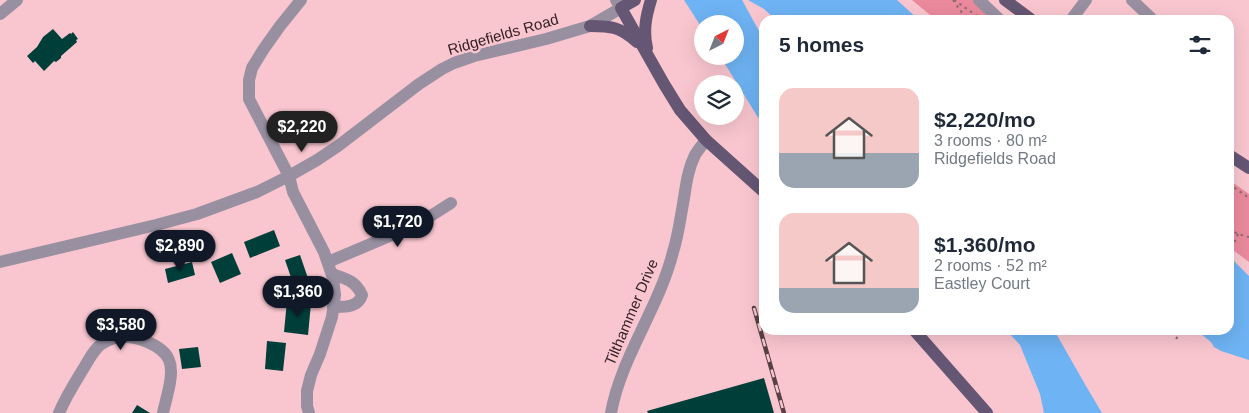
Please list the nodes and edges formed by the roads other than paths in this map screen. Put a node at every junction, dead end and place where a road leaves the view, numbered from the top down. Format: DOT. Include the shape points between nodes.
graph roads {
  1 [pos="17,0"];
  2 [pos="301,0"];
  3 [pos="635,0"];
  4 [pos="651,0"];
  5 [pos="979,0"];
  6 [pos="1004,0"];
  7 [pos="1086,0"];
  8 [pos="1132,0"];
  9 [pos="618,4"];
  10 [pos="0,14"];
  11 [pos="995,15"];
  12 [pos="1025,15"];
  13 [pos="1075,15"];
  14 [pos="1148,15"];
  15 [pos="590,26"];
  16 [pos="649,57"];
  17 [pos="706,140"];
  18 [pos="1234,158"];
  19 [pos="1249,168"];
  20 [pos="289,176"];
  21 [pos="759,188"];
  22 [pos="451,202"];
  23 [pos="0,262"];
  24 [pos="330,268"];
  25 [pos="333,307"];
  26 [pos="918,335"];
  27 [pos="59,413"];
  28 [pos="163,413"];
  29 [pos="309,413"];
  30 [pos="611,413"];
  31 [pos="987,413"];
  1 -- 10 [label="street"];
  2 -- 20 [label="street" via="263,50 249,80 249,99"];
  3 -- 9 [label="main road, Ridgefields Road"];
  4 -- 16 [label="main road" via="644,30"];
  5 -- 11 [label="street"];
  6 -- 12 [label="main road"];
  7 -- 13 [label="street"];
  8 -- 14 [label="street"];
  9 -- 15 [label="street, Ridgefields Road"];
  9 -- 16 [label="main road"];
  15 -- 16 [label="main road" via="607,26 627,33"];
  15 -- 20 [label="street, Ridgefields Road" via="454,63 419,84 338,146"];
  16 -- 17 [label="main road" via="680,110"];
  17 -- 21 [label="main road"];
  17 -- 30 [label="street, Tilthammer Drive" via="695,154 687,176 680,224 666,279 620,379"];
  18 -- 19 [label="main road"];
  20 -- 23 [label="street, Ridgefields Road" via="257,192 196,214"];
  20 -- 24 [label="street" via="293,192"];
  22 -- 24 [label="street" via="418,224"];
  24 -- 25 [label="street" via="334,278"];
  24 -- 25 [label="street" via="354,282 362,295 361,300 353,305"];
  25 -- 29 [label="street" via="327,334 311,375"];
  26 -- 31 [label="main road"];
  27 -- 28 [label="street" via="99,346 120,337 149,342 165,352 171,372"];
}
